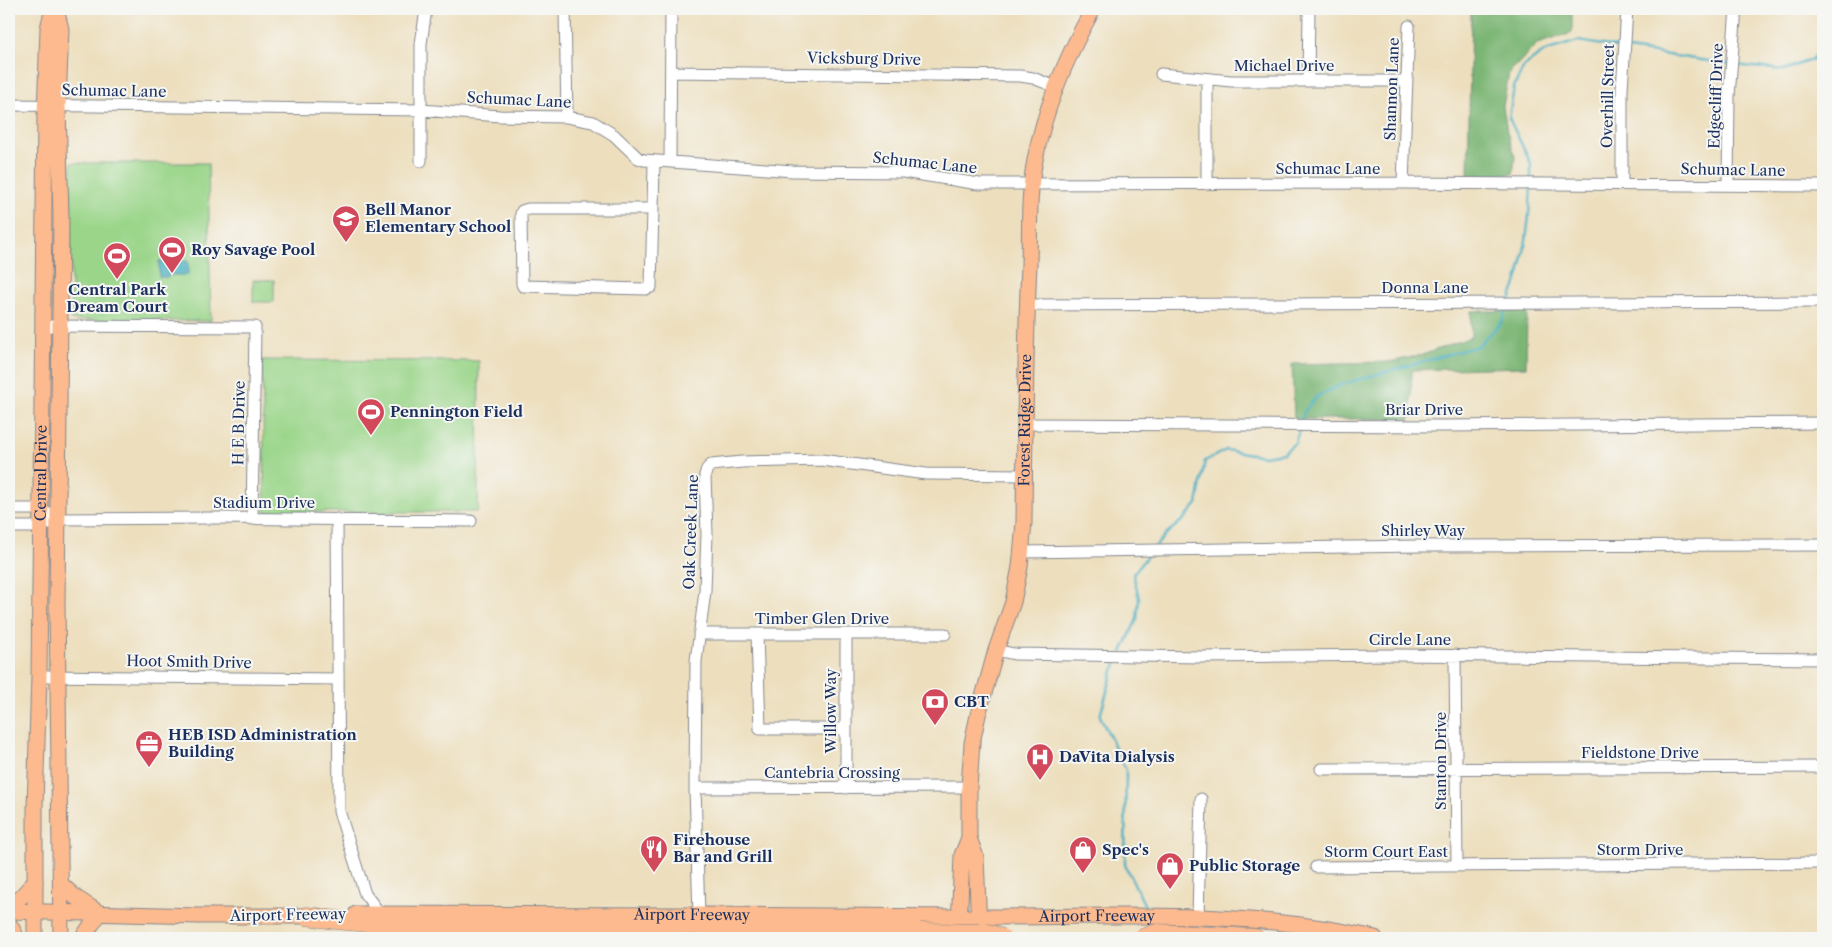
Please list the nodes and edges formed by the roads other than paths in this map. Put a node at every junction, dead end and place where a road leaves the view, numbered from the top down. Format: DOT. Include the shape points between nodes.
graph roads {
  1 [pos="55,9"];
  2 [pos="426,9"];
  3 [pos="565,9"];
  4 [pos="1093,9"];
  5 [pos="1309,9"];
  6 [pos="1627,9"];
  7 [pos="1736,9"];
  8 [pos="671,10"];
  9 [pos="1409,26"];
  10 [pos="671,72"];
  11 [pos="1161,74"];
  12 [pos="1208,79"];
  13 [pos="1308,81"];
  14 [pos="1407,81"];
  15 [pos="1056,87"];
  16 [pos="9,105"];
  17 [pos="52,105"];
  18 [pos="421,110"];
  19 [pos="567,117"];
  20 [pos="421,161"];
  21 [pos="654,161"];
  22 [pos="670,162"];
  23 [pos="1032,183"];
  24 [pos="1208,184"];
  25 [pos="1403,184"];
  26 [pos="1622,184"];
  27 [pos="1728,185"];
  28 [pos="1823,186"];
  29 [pos="653,209"];
  30 [pos="1823,302"];
  31 [pos="1027,305"];
  32 [pos="42,326"];
  33 [pos="60,326"];
  34 [pos="41,367"];
  35 [pos="60,367"];
  36 [pos="1823,423"];
  37 [pos="1025,424"];
  38 [pos="1025,475"];
  39 [pos="9,509"];
  40 [pos="40,509"];
  41 [pos="57,518"];
  42 [pos="252,519"];
  43 [pos="336,519"];
  44 [pos="471,521"];
  45 [pos="9,526"];
  46 [pos="40,527"];
  47 [pos="1823,545"];
  48 [pos="1022,552"];
  49 [pos="699,634"];
  50 [pos="757,634"];
  51 [pos="846,634"];
  52 [pos="945,634"];
  53 [pos="996,650"];
  54 [pos="1455,655"];
  55 [pos="1823,659"];
  56 [pos="39,676"];
  57 [pos="59,676"];
  58 [pos="338,679"];
  59 [pos="38,717"];
  60 [pos="59,717"];
  61 [pos="846,729"];
  62 [pos="1823,767"];
  63 [pos="1321,769"];
  64 [pos="1456,769"];
  65 [pos="969,787"];
  66 [pos="695,788"];
  67 [pos="846,788"];
  68 [pos="1201,799"];
  69 [pos="969,838"];
  70 [pos="1823,863"];
  71 [pos="1457,866"];
  72 [pos="1316,867"];
  73 [pos="35,881"];
  74 [pos="60,884"];
  75 [pos="365,894"];
  76 [pos="9,907"];
  77 [pos="9,911"];
  78 [pos="35,912"];
  79 [pos="61,912"];
  80 [pos="100,913"];
  81 [pos="354,914"];
  82 [pos="380,914"];
  83 [pos="699,915"];
  84 [pos="306,916"];
  85 [pos="959,917"];
  86 [pos="980,917"];
  87 [pos="1021,917"];
  88 [pos="1198,917"];
  89 [pos="9,923"];
  90 [pos="928,929"];
  91 [pos="16,938"];
  92 [pos="35,938"];
  93 [pos="61,938"];
  94 [pos="82,938"];
  95 [pos="959,938"];
  96 [pos="979,938"];
  97 [pos="1003,938"];
  98 [pos="1143,938"];
  99 [pos="1255,938"];
  100 [pos="1375,938"];
  1 -- 17 [label="main road, Central Drive" via="48,28"];
  2 -- 18 [label="street" via="421,44"];
  3 -- 19 [label="street"];
  4 -- 15 [label="main road, Forest Ridge Drive" via="1073,45"];
  5 -- 13 [label="street"];
  6 -- 26 [label="street, Overhill Street" via="1622,90"];
  7 -- 27 [label="street, Edgecliff Drive"];
  8 -- 10 [label="street"];
  9 -- 14 [label="street, Shannon Lane"];
  10 -- 15 [label="street, Vicksburg Drive" via="1020,76"];
  10 -- 22 [label="street"];
  11 -- 12 [label="street, Michael Drive"];
  12 -- 13 [label="street, Michael Drive"];
  12 -- 24 [label="street"];
  13 -- 14 [label="street, Michael Drive"];
  14 -- 25 [label="street, Shannon Lane"];
  15 -- 23 [label="main road, Forest Ridge Drive" via="1034,161"];
  16 -- 17 [label="street, Schumac Lane"];
  17 -- 18 [label="street, Schumac Lane"];
  17 -- 32 [label="main road, Central Drive"];
  17 -- 33 [label="main road, Central Drive" via="61,218"];
  18 -- 19 [label="street, Schumac Lane"];
  18 -- 20 [label="street"];
  19 -- 21 [label="street, Schumac Lane" via="593,122 614,135 638,158"];
  21 -- 22 [label="street, Schumac Lane"];
  21 -- 29 [label="street"];
  22 -- 23 [label="street, Schumac Lane" via="793,171 903,172 979,184"];
  23 -- 24 [label="street, Schumac Lane"];
  23 -- 31 [label="main road, Forest Ridge Drive"];
  24 -- 25 [label="street, Schumac Lane"];
  25 -- 26 [label="street, Schumac Lane"];
  26 -- 27 [label="street, Schumac Lane"];
  27 -- 28 [label="street, Schumac Lane"];
  29 -- 29 [label="street" via="651,287 527,288 522,284 522,211"];
  30 -- 31 [label="street, Donna Lane"];
  31 -- 37 [label="main road, Forest Ridge Drive"];
  32 -- 33 [label="street"];
  32 -- 34 [label="main road, Central Drive"];
  33 -- 35 [label="main road, Central Drive"];
  33 -- 42 [label="street, H E B Drive" via="255,327"];
  34 -- 35 [label="main road"];
  34 -- 40 [label="main road, Central Drive"];
  35 -- 41 [label="main road, Central Drive"];
  36 -- 37 [label="street, Briar Drive"];
  37 -- 38 [label="main road, Forest Ridge Drive"];
  38 -- 48 [label="main road, Forest Ridge Drive"];
  38 -- 49 [label="street, Oak Creek Lane" via="926,474 821,460 711,466 706,475 705,590"];
  39 -- 40 [label="street"];
  40 -- 41 [label="street"];
  40 -- 46 [label="main road, Central Drive"];
  41 -- 42 [label="street, Stadium Drive"];
  41 -- 46 [label="street"];
  41 -- 57 [label="main road, Central Drive"];
  42 -- 43 [label="street, Stadium Drive"];
  43 -- 44 [label="street, Stadium Drive"];
  43 -- 58 [label="street"];
  45 -- 46 [label="street"];
  46 -- 56 [label="main road, Central Drive"];
  47 -- 48 [label="street, Shirley Way" via="1420,546"];
  48 -- 53 [label="main road, Forest Ridge Drive" via="1013,602"];
  49 -- 50 [label="street, Timber Glen Drive"];
  49 -- 66 [label="street, Oak Creek Lane"];
  50 -- 51 [label="street, Timber Glen Drive"];
  50 -- 61 [label="street" via="760,730"];
  51 -- 52 [label="street, Timber Glen Drive"];
  51 -- 61 [label="street, Willow Way"];
  53 -- 54 [label="street, Circle Lane" via="1014,654 1201,657"];
  53 -- 65 [label="main road, Forest Ridge Drive" via="972,743"];
  54 -- 55 [label="street, Circle Lane"];
  54 -- 64 [label="street, Stanton Drive"];
  56 -- 57 [label="street, Hoot Smith Drive"];
  56 -- 59 [label="main road, Central Drive"];
  57 -- 58 [label="street, Hoot Smith Drive"];
  57 -- 60 [label="main road, Central Drive"];
  58 -- 75 [label="street" via="339,811"];
  59 -- 60 [label="main road"];
  59 -- 73 [label="main road, Central Drive"];
  60 -- 74 [label="main road, Central Drive"];
  61 -- 67 [label="street, Willow Way"];
  62 -- 64 [label="street, Fieldstone Drive"];
  63 -- 64 [label="street, Fieldstone Drive"];
  64 -- 71 [label="street, Stanton Drive"];
  65 -- 67 [label="street, Cantebria Crossing"];
  65 -- 69 [label="main road, Forest Ridge Drive"];
  66 -- 67 [label="street, Cantebria Crossing"];
  66 -- 83 [label="street, Oak Creek Lane"];
  68 -- 88 [label="street"];
  69 -- 85 [label="main road, Forest Ridge Drive" via="962,855"];
  69 -- 86 [label="main road, Forest Ridge Drive" via="976,856"];
  70 -- 71 [label="street, Storm Drive"];
  71 -- 72 [label="street, Storm Court East"];
  73 -- 76 [label="main road"];
  73 -- 78 [label="main road, Central Drive"];
  74 -- 79 [label="main road, Central Drive"];
  74 -- 80 [label="main road"];
  75 -- 81 [label="street"];
  75 -- 82 [label="street"];
  77 -- 78 [label="main road, Airport Freeway"];
  78 -- 79 [label="main road, Airport Freeway"];
  78 -- 92 [label="main road, Central Drive"];
  79 -- 80 [label="main road, Airport Freeway"];
  79 -- 93 [label="main road, Central Drive"];
  80 -- 84 [label="main road, Airport Freeway"];
  80 -- 94 [label="main road"];
  81 -- 82 [label="main road, Airport Freeway"];
  81 -- 84 [label="main road, Airport Freeway"];
  82 -- 83 [label="main road, Airport Freeway"];
  83 -- 90 [label="main road, Airport Freeway"];
  84 -- 90 [label="highway" via="342,922 447,926 707,926 852,932"];
  85 -- 86 [label="main road, Airport Freeway"];
  85 -- 90 [label="main road, Airport Freeway"];
  85 -- 95 [label="main road, Forest Ridge Drive"];
  86 -- 87 [label="main road, Airport Freeway"];
  86 -- 96 [label="main road, Forest Ridge Drive"];
  87 -- 88 [label="main road, Airport Freeway"];
  87 -- 97 [label="main road"];
  88 -- 100 [label="main road, Airport Freeway" via="1304,926"];
  89 -- 91 [label="main road"];
  90 -- 97 [label="highway, bridge" via="988,933"];
  98 -- 99 [label="highway" via="1157,933"];
}
